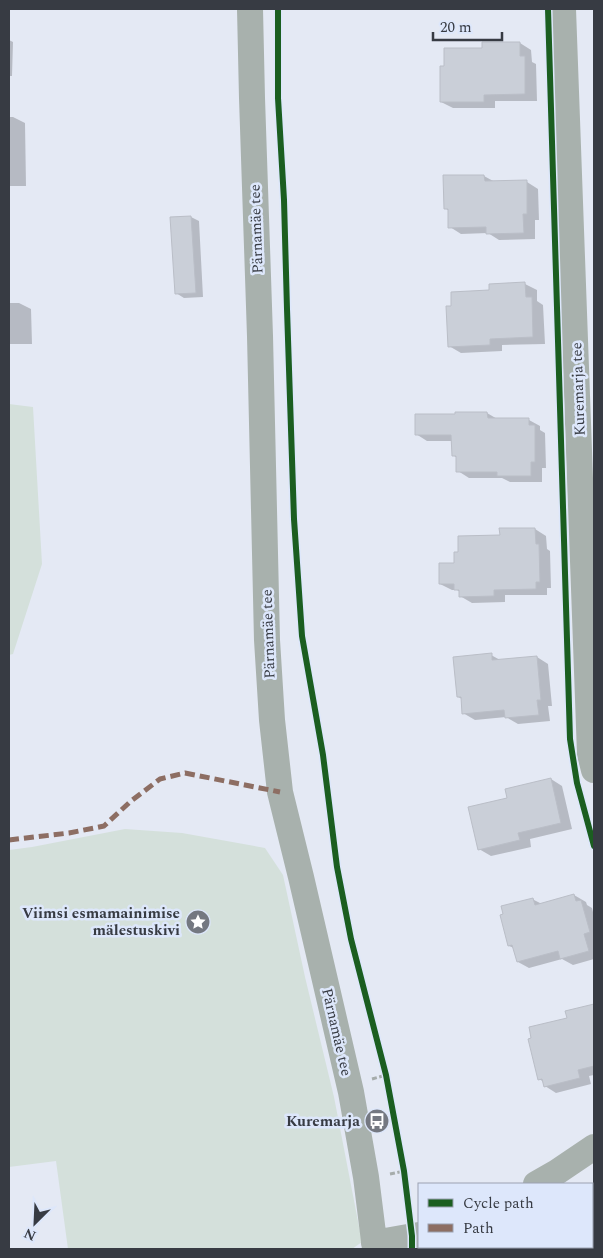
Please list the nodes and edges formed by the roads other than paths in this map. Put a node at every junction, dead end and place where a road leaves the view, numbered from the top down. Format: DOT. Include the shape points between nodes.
graph roads {
  1 [pos="250,9"];
  2 [pos="563,9"];
  3 [pos="584,290"];
  4 [pos="594,770"];
  5 [pos="594,1146"];
  6 [pos="538,1183"];
  7 [pos="418,1235"];
  8 [pos="375,1246"];
  1 -- 8 [label="street, Pärnamäe tee" via="267,640 273,729 280,792 351,1092"];
  2 -- 3 [label="street, Kuremarja tee"];
  3 -- 4 [label="street, Kuremarja tee" via="590,754"];
  5 -- 6 [label="street"];
  7 -- 8 [label="street"];
}
